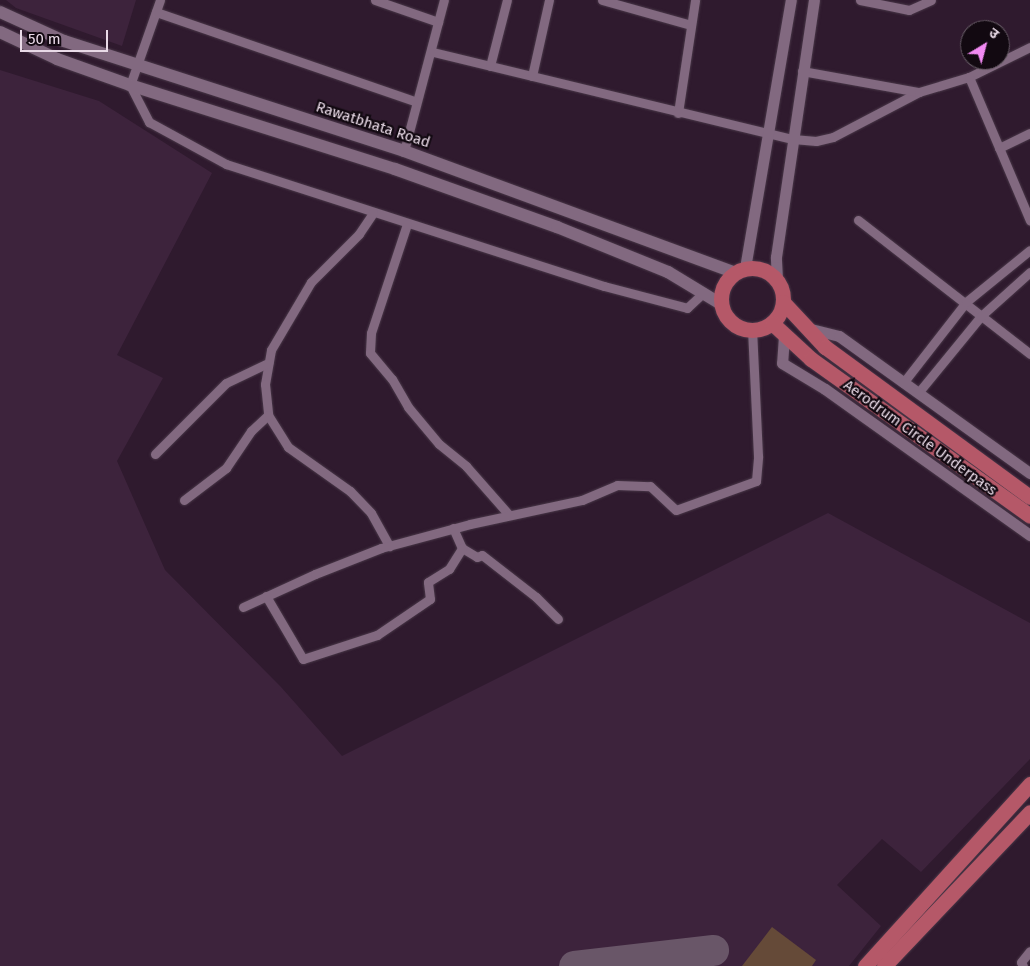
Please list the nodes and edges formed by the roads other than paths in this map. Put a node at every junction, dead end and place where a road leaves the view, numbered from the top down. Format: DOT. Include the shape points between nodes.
graph roads {
  1 [pos="160,0"];
  2 [pos="376,0"];
  3 [pos="444,0"];
  4 [pos="507,0"];
  5 [pos="549,0"];
  6 [pos="602,0"];
  7 [pos="695,0"];
  8 [pos="791,0"];
  9 [pos="814,0"];
  10 [pos="860,0"];
  11 [pos="910,0"];
  12 [pos="931,0"];
  13 [pos="909,10"];
  14 [pos="0,12"];
  15 [pos="156,12"];
  16 [pos="438,22"];
  17 [pos="691,24"];
  18 [pos="0,32"];
  19 [pos="1030,47"];
  20 [pos="432,52"];
  21 [pos="136,64"];
  22 [pos="490,66"];
  23 [pos="802,71"];
  24 [pos="532,76"];
  25 [pos="969,77"];
  26 [pos="130,85"];
  27 [pos="919,92"];
  28 [pos="415,101"];
  29 [pos="678,113"];
  30 [pos="1030,133"];
  31 [pos="770,136"];
  32 [pos="793,139"];
  33 [pos="999,148"];
  34 [pos="404,151"];
  35 [pos="373,213"];
  36 [pos="858,220"];
  37 [pos="1030,221"];
  38 [pos="407,224"];
  39 [pos="1030,250"];
  40 [pos="740,271"];
  41 [pos="1030,272"];
  42 [pos="777,279"];
  43 [pos="704,292"];
  44 [pos="783,302"];
  45 [pos="966,302"];
  46 [pos="722,304"];
  47 [pos="981,316"];
  48 [pos="772,323"];
  49 [pos="807,328"];
  50 [pos="752,330"];
  51 [pos="784,336"];
  52 [pos="1030,354"];
  53 [pos="268,363"];
  54 [pos="903,383"];
  55 [pos="918,393"];
  56 [pos="268,415"];
  57 [pos="155,454"];
  58 [pos="1030,473"];
  59 [pos="1030,498"];
  60 [pos="184,500"];
  61 [pos="509,515"];
  62 [pos="1030,516"];
  63 [pos="453,528"];
  64 [pos="1030,535"];
  65 [pos="389,546"];
  66 [pos="462,548"];
  67 [pos="266,596"];
  68 [pos="243,607"];
  69 [pos="558,619"];
  70 [pos="1030,784"];
  71 [pos="1030,812"];
  72 [pos="1030,951"];
  73 [pos="865,966"];
  74 [pos="884,966"];
  75 [pos="1023,966"];
  1 -- 15 [label="street"];
  2 -- 16 [label="street"];
  3 -- 16 [label="street"];
  4 -- 22 [label="street"];
  5 -- 24 [label="street"];
  6 -- 17 [label="street"];
  7 -- 17 [label="street"];
  8 -- 31 [label="street"];
  9 -- 23 [label="street"];
  10 -- 13 [label="street"];
  11 -- 13 [label="street"];
  12 -- 13 [label="street"];
  14 -- 21 [label="main road, Rawatbhata Road" via="64,41"];
  15 -- 21 [label="street"];
  15 -- 28 [label="street"];
  16 -- 20 [label="street"];
  17 -- 29 [label="street"];
  18 -- 26 [label="main road" via="57,59"];
  19 -- 25 [label="street"];
  20 -- 22 [label="street"];
  20 -- 28 [label="street"];
  21 -- 26 [label="street"];
  21 -- 34 [label="main road, Rawatbhata Road"];
  22 -- 24 [label="street"];
  23 -- 27 [label="street"];
  23 -- 32 [label="street"];
  24 -- 29 [label="street"];
  25 -- 27 [label="street"];
  25 -- 33 [label="street"];
  26 -- 35 [label="street" via="149,122 226,164"];
  26 -- 43 [label="main road" via="395,169 557,227 668,272"];
  27 -- 32 [label="street" via="834,137 816,141"];
  28 -- 34 [label="street"];
  29 -- 31 [label="street"];
  30 -- 33 [label="street"];
  31 -- 32 [label="street"];
  31 -- 40 [label="street"];
  32 -- 42 [label="street" via="776,257"];
  33 -- 37 [label="street"];
  34 -- 40 [label="main road, Rawatbhata Road"];
  35 -- 38 [label="street"];
  35 -- 53 [label="street" via="359,234 311,282 271,350"];
  36 -- 45 [label="street"];
  38 -- 43 [label="street" via="604,286 687,308"];
  38 -- 61 [label="street" via="371,333 370,353 439,444 466,466"];
  39 -- 45 [label="street"];
  40 -- 42 [label="main road" via="758,268"];
  40 -- 46 [label="main road" via="723,288"];
  41 -- 47 [label="street"];
  42 -- 44 [label="main road" via="782,287"];
  43 -- 46 [label="main road"];
  44 -- 48 [label="main road"];
  44 -- 49 [label="main road, Aerodrum Circle Underpass"];
  45 -- 47 [label="street"];
  45 -- 54 [label="street"];
  46 -- 50 [label="main road" via="732,323"];
  47 -- 52 [label="street"];
  47 -- 55 [label="street"];
  48 -- 50 [label="main road"];
  48 -- 51 [label="main road, Aerodrum Circle Underpass"];
  49 -- 54 [label="street" via="839,336"];
  49 -- 59 [label="main road, Aerodrum Circle Underpass" via="825,347"];
  50 -- 61 [label="street" via="758,456 756,481 676,510 650,486 617,485 582,500"];
  51 -- 62 [label="main road, Aerodrum Circle Underpass" via="811,359"];
  51 -- 64 [label="street" via="782,362"];
  53 -- 56 [label="street" via="265,384"];
  53 -- 57 [label="street" via="226,384"];
  54 -- 55 [label="street"];
  55 -- 58 [label="street"];
  56 -- 60 [label="street" via="251,431 226,468"];
  56 -- 65 [label="street" via="288,447 350,491 371,513"];
  61 -- 63 [label="street"];
  63 -- 65 [label="street"];
  63 -- 66 [label="street"];
  65 -- 67 [label="street"];
  66 -- 67 [label="street" via="448,569 428,582 430,599 377,635 303,659"];
  66 -- 69 [label="street" via="477,557 482,555 536,597"];
  67 -- 68 [label="street"];
  70 -- 73 [label="main road"];
  71 -- 74 [label="main road"];
  72 -- 75 [label="street" via="1021,962"];
}
